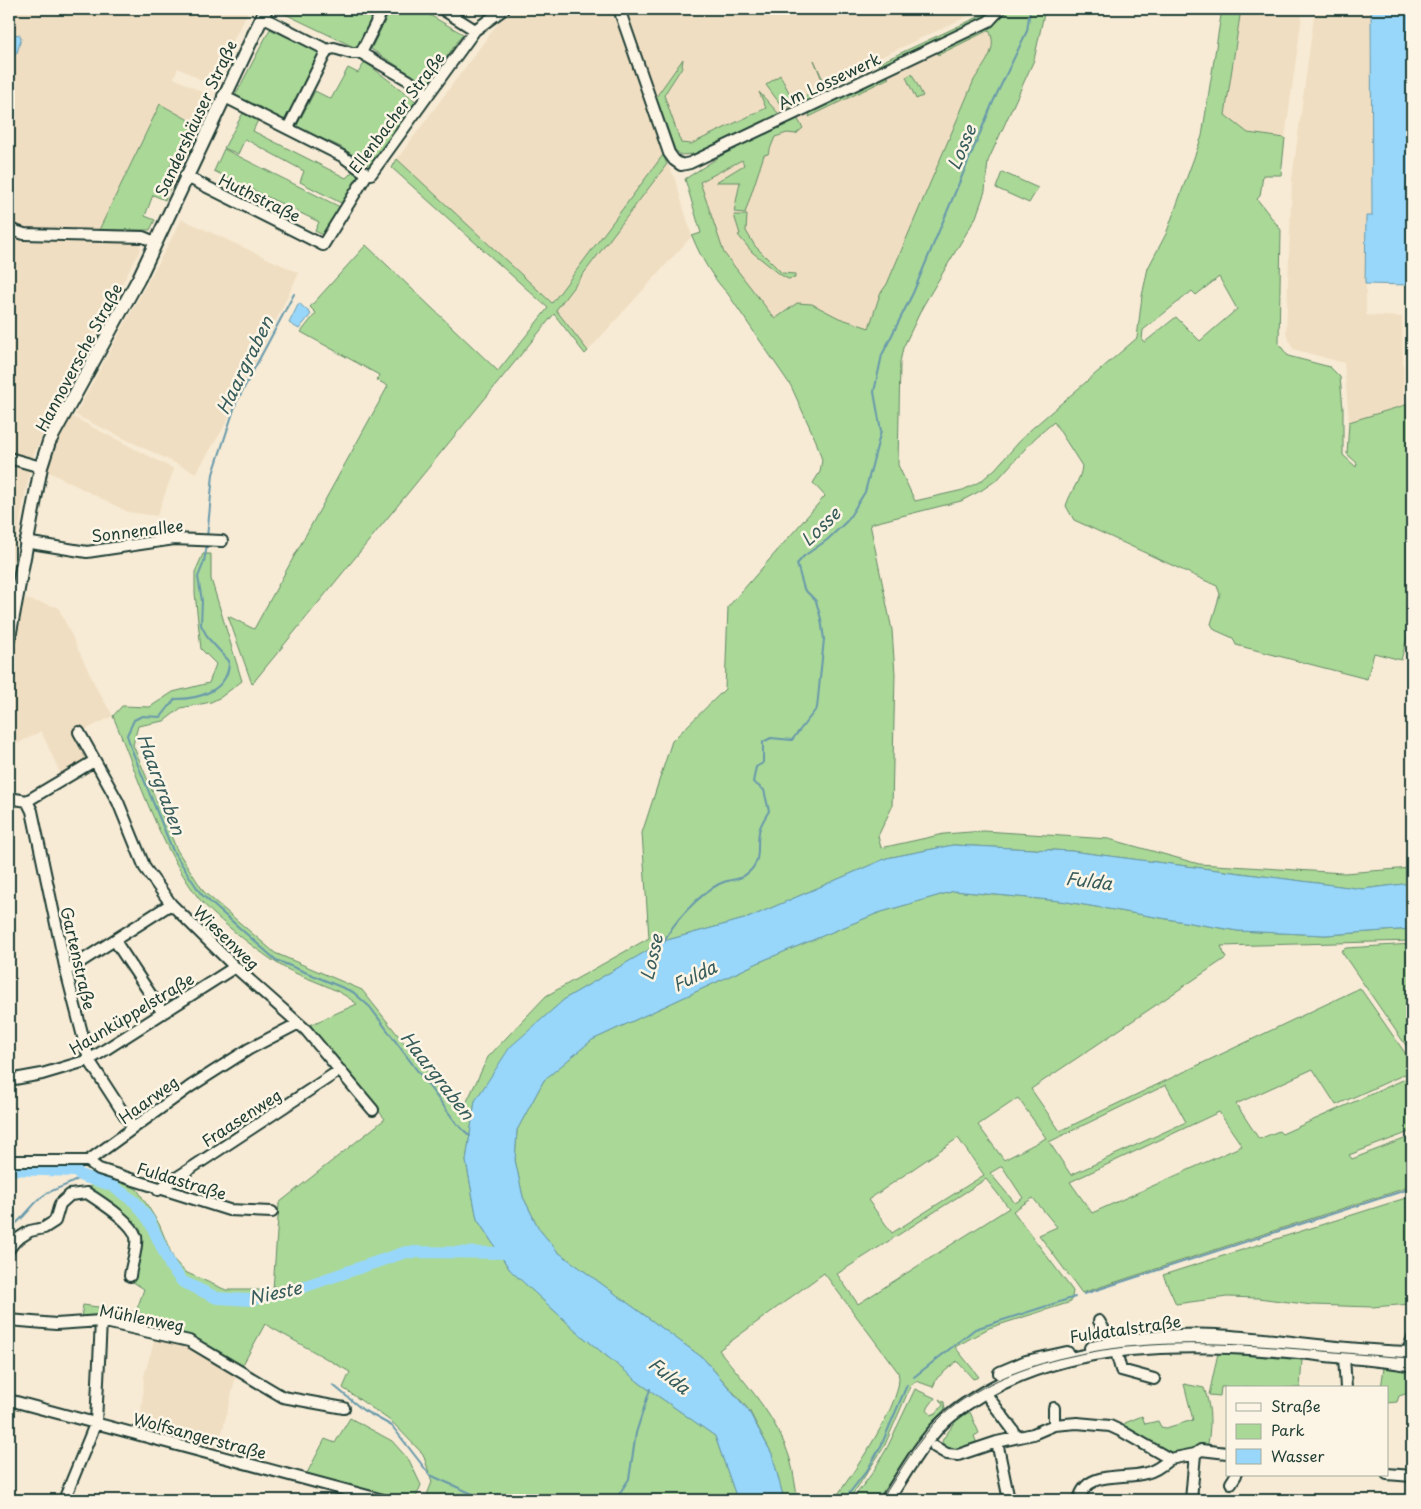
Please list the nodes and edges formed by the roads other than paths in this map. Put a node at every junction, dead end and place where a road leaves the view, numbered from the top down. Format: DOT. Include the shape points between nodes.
graph roads {
  1 [pos="382,9"];
  2 [pos="442,9"];
  3 [pos="504,9"];
  4 [pos="619,9"];
  5 [pos="1000,9"];
  6 [pos="264,13"];
  7 [pos="475,30"];
  8 [pos="327,50"];
  9 [pos="361,53"];
  10 [pos="428,95"];
  11 [pos="223,96"];
  12 [pos="288,128"];
  13 [pos="367,174"];
  14 [pos="185,176"];
  15 [pos="9,229"];
  16 [pos="155,242"];
  17 [pos="323,244"];
  18 [pos="9,458"];
  19 [pos="41,467"];
  20 [pos="218,541"];
  21 [pos="26,542"];
  22 [pos="9,630"];
  23 [pos="79,732"];
  24 [pos="94,761"];
  25 [pos="9,798"];
  26 [pos="27,800"];
  27 [pos="171,904"];
  28 [pos="115,941"];
  29 [pos="235,967"];
  30 [pos="66,972"];
  31 [pos="163,1013"];
  32 [pos="297,1024"];
  33 [pos="89,1060"];
  34 [pos="340,1070"];
  35 [pos="9,1080"];
  36 [pos="373,1110"];
  37 [pos="133,1128"];
  38 [pos="9,1160"];
  39 [pos="88,1160"];
  40 [pos="158,1190"];
  41 [pos="272,1212"];
  42 [pos="9,1249"];
  43 [pos="130,1276"];
  44 [pos="9,1320"];
  45 [pos="101,1321"];
  46 [pos="1099,1321"];
  47 [pos="1115,1348"];
  48 [pos="1412,1355"];
  49 [pos="1344,1357"];
  50 [pos="1154,1379"];
  51 [pos="1346,1386"];
  52 [pos="988,1398"];
  53 [pos="9,1400"];
  54 [pos="344,1408"];
  55 [pos="1054,1408"];
  56 [pos="96,1422"];
  57 [pos="1054,1424"];
  58 [pos="1016,1437"];
  59 [pos="997,1442"];
  60 [pos="935,1447"];
  61 [pos="1226,1453"];
  62 [pos="1195,1454"];
  63 [pos="1170,1459"];
  64 [pos="1388,1474"];
  65 [pos="1412,1476"];
  66 [pos="64,1500"];
  67 [pos="383,1500"];
  68 [pos="887,1500"];
  69 [pos="1009,1500"];
  70 [pos="1079,1500"];
  71 [pos="1191,1500"];
  1 -- 9 [label="street"];
  2 -- 7 [label="street"];
  3 -- 7 [label="street, Ellenbacher Straße"];
  4 -- 5 [label="street, Am Lossewerk" via="669,153 681,165 989,21"];
  6 -- 8 [label="street"];
  6 -- 11 [label="main road, Sandershäuser Straße"];
  7 -- 10 [label="street, Ellenbacher Straße"];
  8 -- 9 [label="street" via="334,48"];
  8 -- 12 [label="street"];
  9 -- 10 [label="street"];
  10 -- 13 [label="street, Ellenbacher Straße" via="371,174"];
  11 -- 12 [label="street"];
  11 -- 14 [label="main road, Sandershäuser Straße"];
  12 -- 13 [label="street" via="342,156"];
  13 -- 17 [label="street, Ellenbacher Straße"];
  14 -- 16 [label="main road, Sandershäuser Straße"];
  14 -- 17 [label="street, Huthstraße"];
  15 -- 16 [label="street" via="24,234 143,237"];
  16 -- 19 [label="main road, Hannoversche Straße" via="62,416"];
  18 -- 19 [label="street"];
  19 -- 21 [label="main road, Hannoversche Straße"];
  20 -- 21 [label="street, Sonnenallee" via="174,539 86,552"];
  21 -- 22 [label="main road, Hannoversche Straße"];
  23 -- 24 [label="street, Wiesenweg"];
  24 -- 26 [label="street"];
  24 -- 27 [label="street, Wiesenweg" via="118,802 145,868"];
  25 -- 26 [label="street"];
  26 -- 30 [label="street, Gartenstraße" via="32,810"];
  27 -- 28 [label="street"];
  27 -- 29 [label="street, Wiesenweg"];
  28 -- 30 [label="street"];
  28 -- 31 [label="street"];
  29 -- 31 [label="street, Haunküppelstraße"];
  29 -- 32 [label="street, Wiesenweg"];
  30 -- 33 [label="street, Gartenstraße"];
  31 -- 33 [label="street, Haunküppelstraße"];
  32 -- 34 [label="street, Wiesenweg"];
  32 -- 37 [label="street, Haarweg" via="249,1049"];
  33 -- 35 [label="street, Haunküppelstraße" via="72,1067"];
  33 -- 37 [label="street, Gartenstraße"];
  34 -- 36 [label="street, Wiesenweg"];
  34 -- 40 [label="street, Fraasenweg"];
  37 -- 39 [label="street, Haarweg"];
  38 -- 39 [label="street"];
  39 -- 40 [label="street, Fuldastraße" via="99,1169"];
  40 -- 41 [label="street, Fuldastraße" via="228,1210"];
  42 -- 43 [label="street" via="30,1231 55,1221 60,1204 70,1195 87,1193 120,1217 133,1231 136,1238"];
  44 -- 45 [label="street, Mühlenweg" via="56,1324"];
  45 -- 54 [label="street, Mühlenweg" via="188,1341 283,1397"];
  45 -- 56 [label="street"];
  46 -- 47 [label="street"];
  47 -- 48 [label="main road, Fuldatalstraße" via="1179,1336 1216,1336"];
  47 -- 49 [label="main road, Fuldatalstraße" via="1253,1348"];
  47 -- 50 [label="street" via="1123,1372"];
  47 -- 68 [label="main road, Fuldatalstraße" via="1049,1356 1004,1371 963,1397 922,1448"];
  48 -- 49 [label="main road, Fuldatalstraße"];
  49 -- 51 [label="street"];
  52 -- 58 [label="street"];
  53 -- 56 [label="street, Wolfsangerstraße"];
  55 -- 57 [label="street"];
  56 -- 66 [label="street"];
  56 -- 67 [label="street, Wolfsangerstraße"];
  57 -- 58 [label="street" via="1033,1434"];
  57 -- 63 [label="street" via="1110,1426"];
  58 -- 59 [label="street"];
  59 -- 60 [label="street" via="958,1455 947,1454"];
  59 -- 69 [label="street"];
  61 -- 62 [label="street" via="1207,1450"];
  62 -- 63 [label="street"];
  62 -- 71 [label="street"];
  63 -- 70 [label="street" via="1147,1473 1092,1481"];
  64 -- 65 [label="street"];
}
